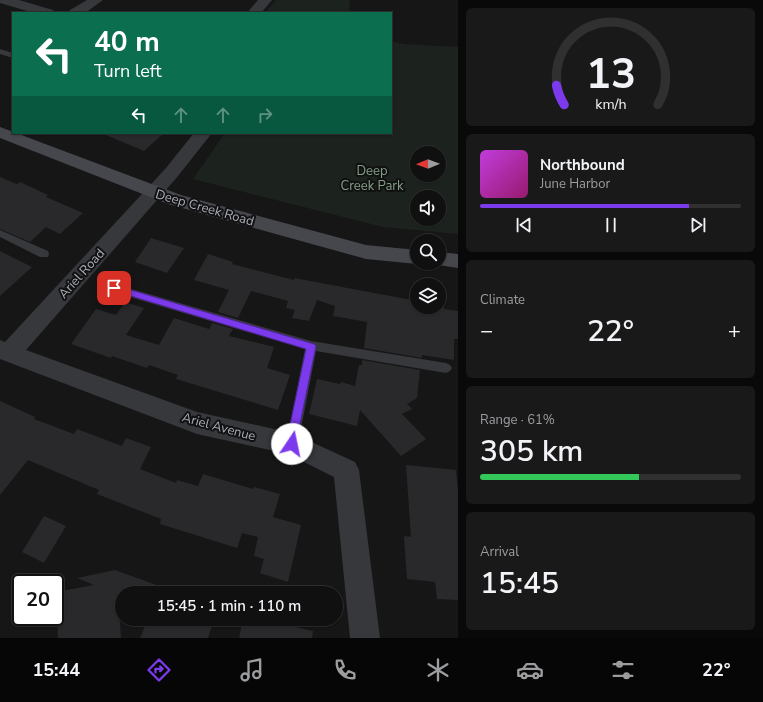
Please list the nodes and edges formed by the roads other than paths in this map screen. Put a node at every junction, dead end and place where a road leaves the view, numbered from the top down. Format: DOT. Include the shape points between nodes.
graph roads {
  1 [pos="5,0"];
  2 [pos="96,0"];
  3 [pos="265,0"];
  4 [pos="0,4"];
  5 [pos="45,12"];
  6 [pos="77,12"];
  7 [pos="255,12"];
  8 [pos="0,51"];
  9 [pos="12,56"];
  10 [pos="0,132"];
  11 [pos="202,134"];
  12 [pos="152,192"];
  13 [pos="0,233"];
  14 [pos="44,254"];
  15 [pos="410,256"];
  16 [pos="446,260"];
  17 [pos="458,261"];
  18 [pos="114,288"];
  19 [pos="311,346"];
  20 [pos="4,351"];
  21 [pos="446,368"];
  22 [pos="292,444"];
  23 [pos="365,638"];
  1 -- 4 [label="lane"];
  1 -- 5 [label="street"];
  2 -- 6 [label="street"];
  3 -- 7 [label="street"];
  8 -- 9 [label="lane"];
  10 -- 12 [label="street, Deep Creek Road"];
  11 -- 12 [label="street, Ariel Road" via="172,172"];
  12 -- 15 [label="street, Deep Creek Road" via="366,252"];
  12 -- 20 [label="street, Ariel Road"];
  13 -- 14 [label="lane"];
  16 -- 17 [label="street"];
  18 -- 19 [label="lane"];
  19 -- 21 [label="lane"];
  19 -- 22 [label="lane"];
  20 -- 22 [label="street, Ariel Avenue" via="197,423"];
  22 -- 23 [label="street, Ariel Avenue" via="346,470"];
}
